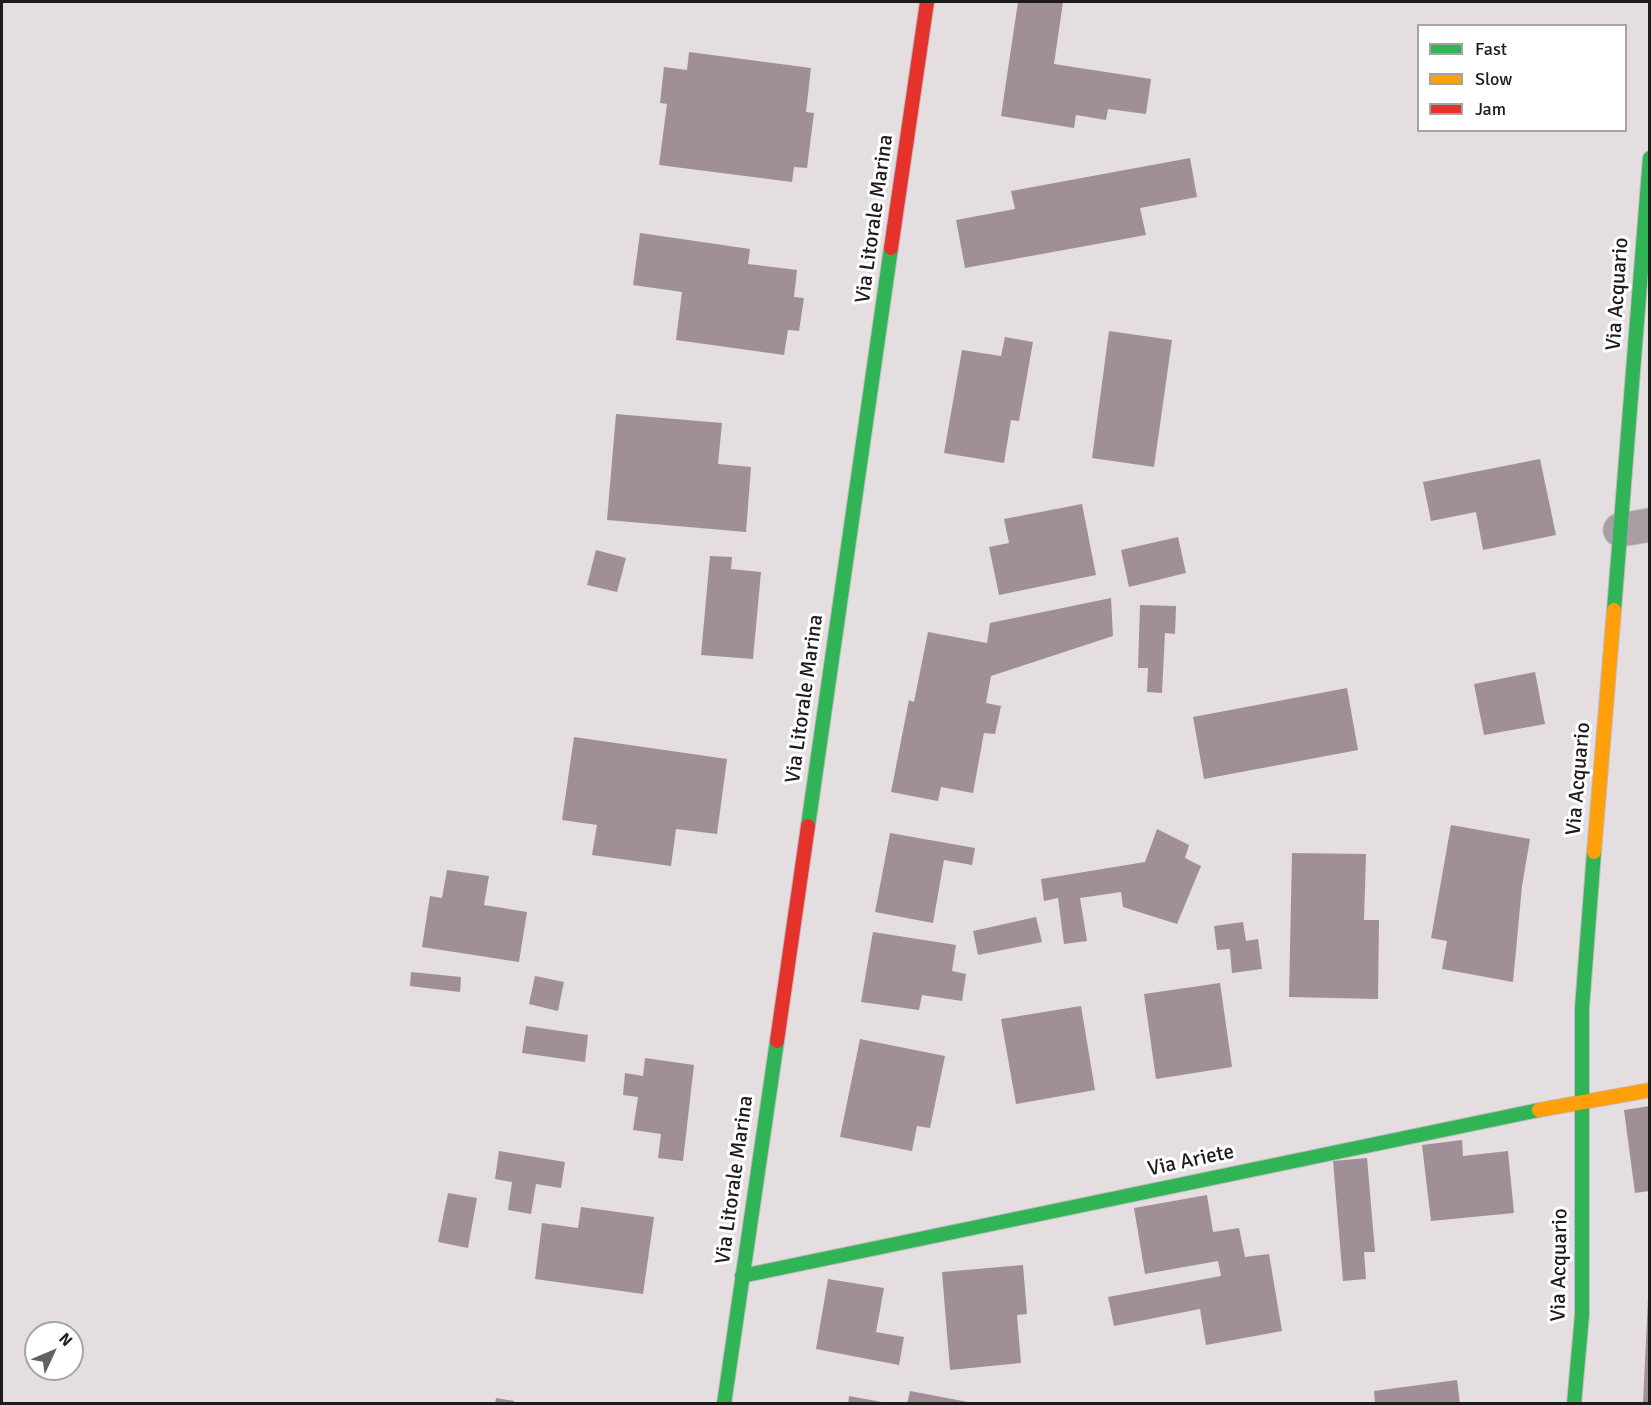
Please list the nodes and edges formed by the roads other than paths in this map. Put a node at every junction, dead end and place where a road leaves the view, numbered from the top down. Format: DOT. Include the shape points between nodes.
graph roads {
  1 [pos="927,2"];
  2 [pos="1650,158"];
  3 [pos="1635,528"];
  4 [pos="1650,1090"];
  5 [pos="1582,1101"];
  6 [pos="742,1276"];
  7 [pos="724,1404"];
  8 [pos="1574,1404"];
  1 -- 6 [label="street, Via Litorale Marina"];
  2 -- 3 [label="street, Via Acquario"];
  3 -- 5 [label="street, Via Acquario" via="1582,1008"];
  4 -- 5 [label="street, Via Ariete"];
  5 -- 6 [label="street, Via Ariete"];
  5 -- 8 [label="street, Via Acquario" via="1582,1315"];
  6 -- 7 [label="street, Via Litorale Marina"];
}
